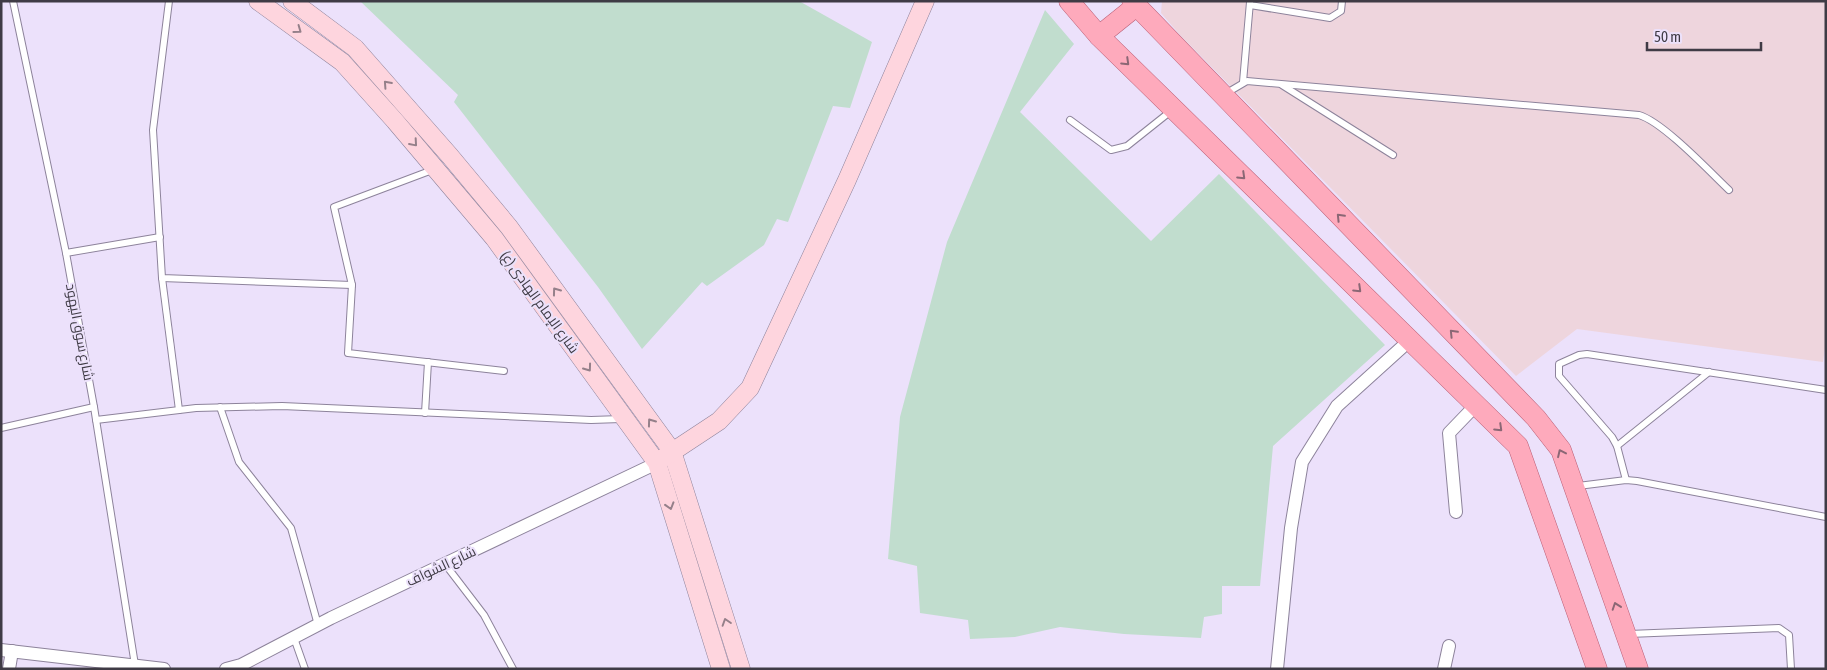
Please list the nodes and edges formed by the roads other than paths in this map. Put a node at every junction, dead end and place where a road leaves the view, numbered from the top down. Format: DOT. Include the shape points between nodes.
graph roads {
  1 [pos="13,1"];
  2 [pos="169,1"];
  3 [pos="258,1"];
  4 [pos="292,1"];
  5 [pos="925,1"];
  6 [pos="1069,1"];
  7 [pos="1342,1"];
  8 [pos="1250,3"];
  9 [pos="1133,4"];
  10 [pos="1099,36"];
  11 [pos="1243,82"];
  12 [pos="1281,84"];
  13 [pos="1222,96"];
  14 [pos="1174,109"];
  15 [pos="1070,120"];
  16 [pos="1393,155"];
  17 [pos="436,169"];
  18 [pos="1730,190"];
  19 [pos="160,237"];
  20 [pos="66,253"];
  21 [pos="162,278"];
  22 [pos="352,285"];
  23 [pos="1410,340"];
  24 [pos="428,362"];
  25 [pos="504,371"];
  26 [pos="1709,372"];
  27 [pos="1826,390"];
  28 [pos="1476,405"];
  29 [pos="94,407"];
  30 [pos="220,407"];
  31 [pos="179,410"];
  32 [pos="425,413"];
  33 [pos="625,418"];
  34 [pos="96,420"];
  35 [pos="1,428"];
  36 [pos="1617,446"];
  37 [pos="672,451"];
  38 [pos="657,463"];
  39 [pos="1626,480"];
  40 [pos="1574,487"];
  41 [pos="1456,512"];
  42 [pos="1826,517"];
  43 [pos="445,564"];
  44 [pos="318,625"];
  45 [pos="1626,634"];
  46 [pos="294,638"];
  47 [pos="1449,646"];
  48 [pos="7,651"];
  49 [pos="142,667"];
  50 [pos="9,669"];
  51 [pos="164,669"];
  52 [pos="226,669"];
  53 [pos="305,669"];
  54 [pos="513,669"];
  55 [pos="721,669"];
  56 [pos="741,669"];
  57 [pos="1277,669"];
  58 [pos="1444,669"];
  59 [pos="1597,669"];
  60 [pos="1638,669"];
  61 [pos="1791,669"];
  1 -- 20 [label="lane, شارع سوق اليهود"];
  2 -- 19 [label="lane" via="153,130"];
  3 -- 17 [label="main road, شارع الإمام الهادی (ع), one-way" via="342,62"];
  37 -- 4 [label="main road, شارع الإمام الهادی (ع), one-way" via="509,226 480,191 355,48"];
  5 -- 37 [label="main road" via="847,180 750,388 718,421"];
  6 -- 10 [label="main road"];
  7 -- 8 [label="lane" via="1341,11 1330,18"];
  8 -- 11 [label="lane"];
  9 -- 10 [label="main road"];
  9 -- 13 [label="main road"];
  10 -- 14 [label="main road, one-way"];
  11 -- 12 [label="lane"];
  11 -- 13 [label="lane"];
  12 -- 16 [label="lane"];
  12 -- 18 [label="lane" via="1639,114 1660,127"];
  40 -- 13 [label="main road, one-way" via="1561,450 1536,418"];
  14 -- 15 [label="lane" via="1127,146 1111,150"];
  14 -- 23 [label="main road, one-way"];
  17 -- 22 [label="lane" via="334,207"];
  17 -- 33 [label="main road, شارع الإمام الهادی (ع), one-way" via="494,238"];
  19 -- 20 [label="lane"];
  19 -- 21 [label="lane"];
  20 -- 29 [label="lane, شارع سوق اليهود"];
  21 -- 22 [label="lane"];
  21 -- 31 [label="lane"];
  22 -- 24 [label="lane" via="348,352"];
  23 -- 28 [label="main road"];
  23 -- 57 [label="street" via="1338,406 1302,462 1291,528"];
  24 -- 25 [label="lane"];
  24 -- 32 [label="lane"];
  26 -- 27 [label="lane"];
  26 -- 36 [label="lane"];
  26 -- 36 [label="lane" via="1588,354 1559,364 1559,376"];
  28 -- 41 [label="street" via="1449,433"];
  28 -- 59 [label="main road, one-way" via="1518,446"];
  29 -- 34 [label="lane, شارع سوق اليهود"];
  29 -- 35 [label="lane"];
  30 -- 31 [label="lane"];
  30 -- 32 [label="lane" via="282,406"];
  30 -- 44 [label="lane" via="239,462 291,528"];
  31 -- 34 [label="lane"];
  32 -- 33 [label="lane" via="591,420"];
  33 -- 38 [label="main road, شارع الإمام الهادی (ع)"];
  34 -- 49 [label="lane, شارع سوق اليهود"];
  36 -- 39 [label="lane"];
  37 -- 38 [label="main road"];
  56 -- 37 [label="main road, شارع الإمام الهادی (ع), one-way"];
  38 -- 43 [label="street, شارع الشواف"];
  38 -- 55 [label="main road, شارع الإمام الهادی (ع), one-way"];
  39 -- 40 [label="lane"];
  39 -- 42 [label="lane"];
  45 -- 40 [label="main road, one-way"];
  43 -- 44 [label="street, شارع الشواف"];
  43 -- 54 [label="lane" via="484,615"];
  44 -- 46 [label="street, شارع الشواف"];
  45 -- 60 [label="main road"];
  45 -- 61 [label="lane" via="1780,628 1788,635"];
  46 -- 52 [label="street, شارع الشواف"];
  46 -- 53 [label="lane"];
  47 -- 58 [label="street"];
  48 -- 49 [label="street"];
  48 -- 50 [label="street"];
  49 -- 51 [label="street"];
}
